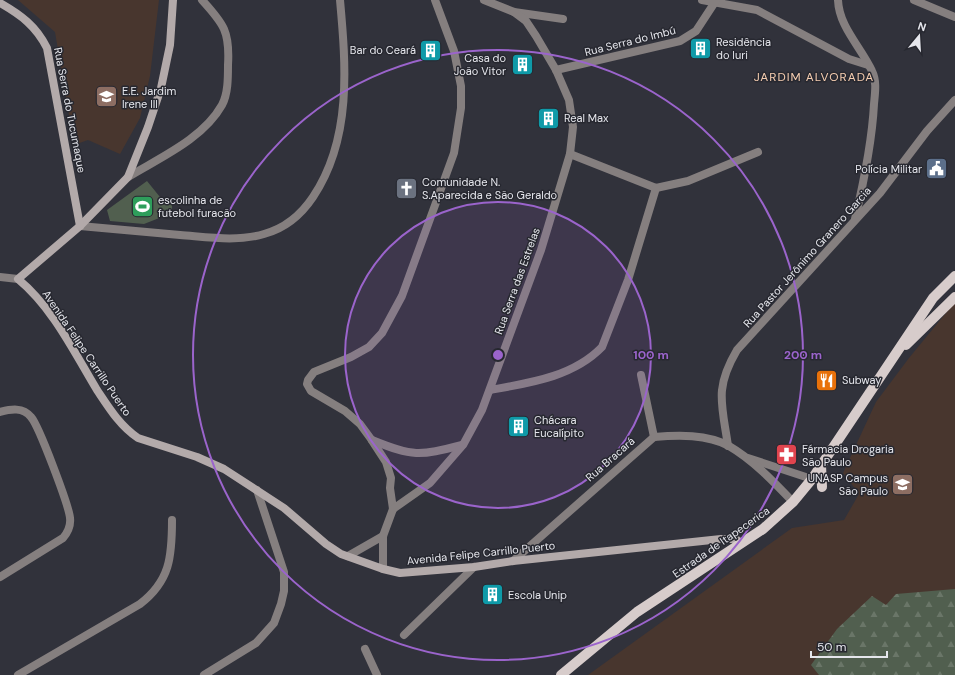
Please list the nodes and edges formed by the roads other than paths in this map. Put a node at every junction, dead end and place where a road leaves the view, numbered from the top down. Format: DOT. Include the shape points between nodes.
graph roads {
  1 [pos="173,0"];
  2 [pos="202,0"];
  3 [pos="340,0"];
  4 [pos="435,0"];
  5 [pos="484,0"];
  6 [pos="702,0"];
  7 [pos="838,0"];
  8 [pos="914,0"];
  9 [pos="715,2"];
  10 [pos="0,3"];
  11 [pos="737,4"];
  12 [pos="514,12"];
  13 [pos="955,17"];
  14 [pos="563,19"];
  15 [pos="868,65"];
  16 [pos="556,70"];
  17 [pos="955,100"];
  18 [pos="758,152"];
  19 [pos="570,154"];
  20 [pos="128,177"];
  21 [pos="656,188"];
  22 [pos="855,219"];
  23 [pos="80,226"];
  24 [pos="955,276"];
  25 [pos="0,277"];
  26 [pos="18,279"];
  27 [pos="955,297"];
  28 [pos="891,359"];
  29 [pos="642,375"];
  30 [pos="490,390"];
  31 [pos="0,412"];
  32 [pos="654,437"];
  33 [pos="371,439"];
  34 [pos="463,445"];
  35 [pos="728,446"];
  36 [pos="742,456"];
  37 [pos="821,465"];
  38 [pos="812,479"];
  39 [pos="822,487"];
  40 [pos="257,490"];
  41 [pos="793,502"];
  42 [pos="393,509"];
  43 [pos="172,520"];
  44 [pos="383,536"];
  45 [pos="742,544"];
  46 [pos="348,556"];
  47 [pos="514,561"];
  48 [pos="474,567"];
  49 [pos="383,569"];
  50 [pos="0,577"];
  51 [pos="404,635"];
  52 [pos="365,649"];
  53 [pos="18,675"];
  54 [pos="204,675"];
  55 [pos="377,675"];
  56 [pos="561,675"];
  1 -- 20 [label="street" via="170,45 161,88"];
  2 -- 20 [label="street" via="224,26 229,48 228,76 222,104 213,117 184,142"];
  3 -- 23 [label="street" via="344,64 342,124 326,175 302,213 282,228 241,238 200,237"];
  4 -- 33 [label="street" via="454,52 460,86 454,153 402,296 386,328 369,347 351,358 319,369 310,375 307,384 311,392 345,411 360,424"];
  5 -- 12 [label="street"];
  6 -- 9 [label="street"];
  7 -- 15 [label="street" via="846,27"];
  8 -- 13 [label="street"];
  9 -- 11 [label="street"];
  9 -- 16 [label="street, Rua Serra do Imbú" via="696,31 680,41"];
  10 -- 23 [label="street, Rua Serra do Tucumaque" via="36,29 47,48"];
  11 -- 15 [label="street" via="757,10 849,59"];
  12 -- 14 [label="street"];
  12 -- 16 [label="street, Rua Serra das Estrelas" via="526,21"];
  15 -- 22 [label="street" via="875,84 873,127"];
  16 -- 19 [label="street, Rua Serra das Estrelas" via="572,112"];
  17 -- 22 [label="street, Rua Pastor Jerônimo Granero Garcia" via="927,131 886,186"];
  18 -- 21 [label="street" via="688,181"];
  19 -- 21 [label="street"];
  19 -- 30 [label="street, Rua Serra das Estrelas" via="541,250"];
  20 -- 23 [label="street"];
  21 -- 30 [label="street" via="628,280 602,347 594,356 564,372"];
  22 -- 35 [label="street, Rua Pastor Jerônimo Granero Garcia" via="737,350 730,362 722,382 721,393"];
  23 -- 26 [label="street"];
  24 -- 28 [label="main road, Estrada de Itapecerica" via="933,298"];
  25 -- 26 [label="street"];
  26 -- 40 [label="street, Avenida Felipe Carrillo Puerto" via="40,301 109,408 131,434 224,469"];
  27 -- 28 [label="main road, Estrada de Itapecerica"];
  28 -- 37 [label="main road, Estrada de Itapecerica"];
  29 -- 32 [label="street"];
  30 -- 34 [label="street, Rua Serra das Estrelas"];
  31 -- 50 [label="street" via="8,409 21,410 31,417 41,435 70,518 69,528 63,538"];
  32 -- 35 [label="street" via="692,436"];
  32 -- 47 [label="street, Rua Bracará"];
  33 -- 34 [label="street" via="414,454"];
  33 -- 42 [label="street" via="386,462"];
  34 -- 42 [label="street, Rua Serra das Estrelas" via="430,483"];
  35 -- 36 [label="street"];
  36 -- 38 [label="street"];
  36 -- 41 [label="street"];
  37 -- 38 [label="main road, Estrada de Itapecerica"];
  37 -- 39 [label="main road"];
  38 -- 41 [label="main road, Estrada de Itapecerica"];
  40 -- 46 [label="street, Avenida Felipe Carrillo Puerto" via="284,508 326,544"];
  40 -- 54 [label="street" via="284,572 281,604 274,623 256,643"];
  41 -- 45 [label="main road, Estrada de Itapecerica"];
  42 -- 44 [label="street"];
  43 -- 53 [label="street" via="169,561 159,587 152,595"];
  44 -- 46 [label="street"];
  44 -- 49 [label="street"];
  45 -- 47 [label="street, Avenida Felipe Carrillo Puerto" via="736,539 721,539"];
  45 -- 56 [label="main road, Estrada de Itapecerica" via="637,612"];
  46 -- 49 [label="street, Avenida Felipe Carrillo Puerto"];
  47 -- 48 [label="street, Avenida Felipe Carrillo Puerto"];
  48 -- 49 [label="street, Avenida Felipe Carrillo Puerto" via="406,572"];
  48 -- 51 [label="street"];
  52 -- 55 [label="street"];
}
